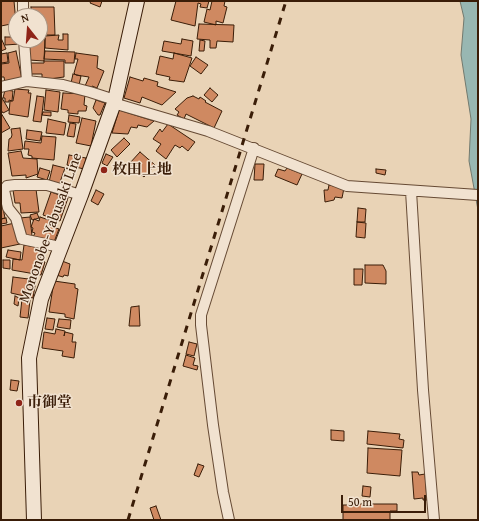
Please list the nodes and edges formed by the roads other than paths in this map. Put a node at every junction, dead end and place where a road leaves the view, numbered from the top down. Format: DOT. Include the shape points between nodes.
graph roads {
  1 [pos="137,1"];
  2 [pos="25,48"];
  3 [pos="27,81"];
  4 [pos="1,87"];
  5 [pos="115,100"];
  6 [pos="254,148"];
  7 [pos="416,191"];
  8 [pos="81,195"];
  9 [pos="478,195"];
  10 [pos="60,247"];
  11 [pos="34,520"];
  12 [pos="229,520"];
  13 [pos="434,520"];
  1 -- 5 [label="main road, Mononobe-Yabusaki Line"];
  2 -- 3 [label="street"];
  3 -- 4 [label="street"];
  3 -- 5 [label="street" via="63,85"];
  5 -- 6 [label="street" via="120,105 208,131"];
  5 -- 8 [label="main road, Mononobe-Yabusaki Line"];
  6 -- 7 [label="street" via="347,186"];
  6 -- 12 [label="street" via="201,325 213,424"];
  7 -- 9 [label="street"];
  7 -- 13 [label="street" via="423,390"];
  8 -- 10 [label="main road, Mononobe-Yabusaki Line"];
  8 -- 10 [label="street" via="47,185 15,185 7,186 4,190 8,208 16,218 22,238"];
  10 -- 11 [label="main road, Mononobe-Yabusaki Line" via="41,299 29,358"];
}
